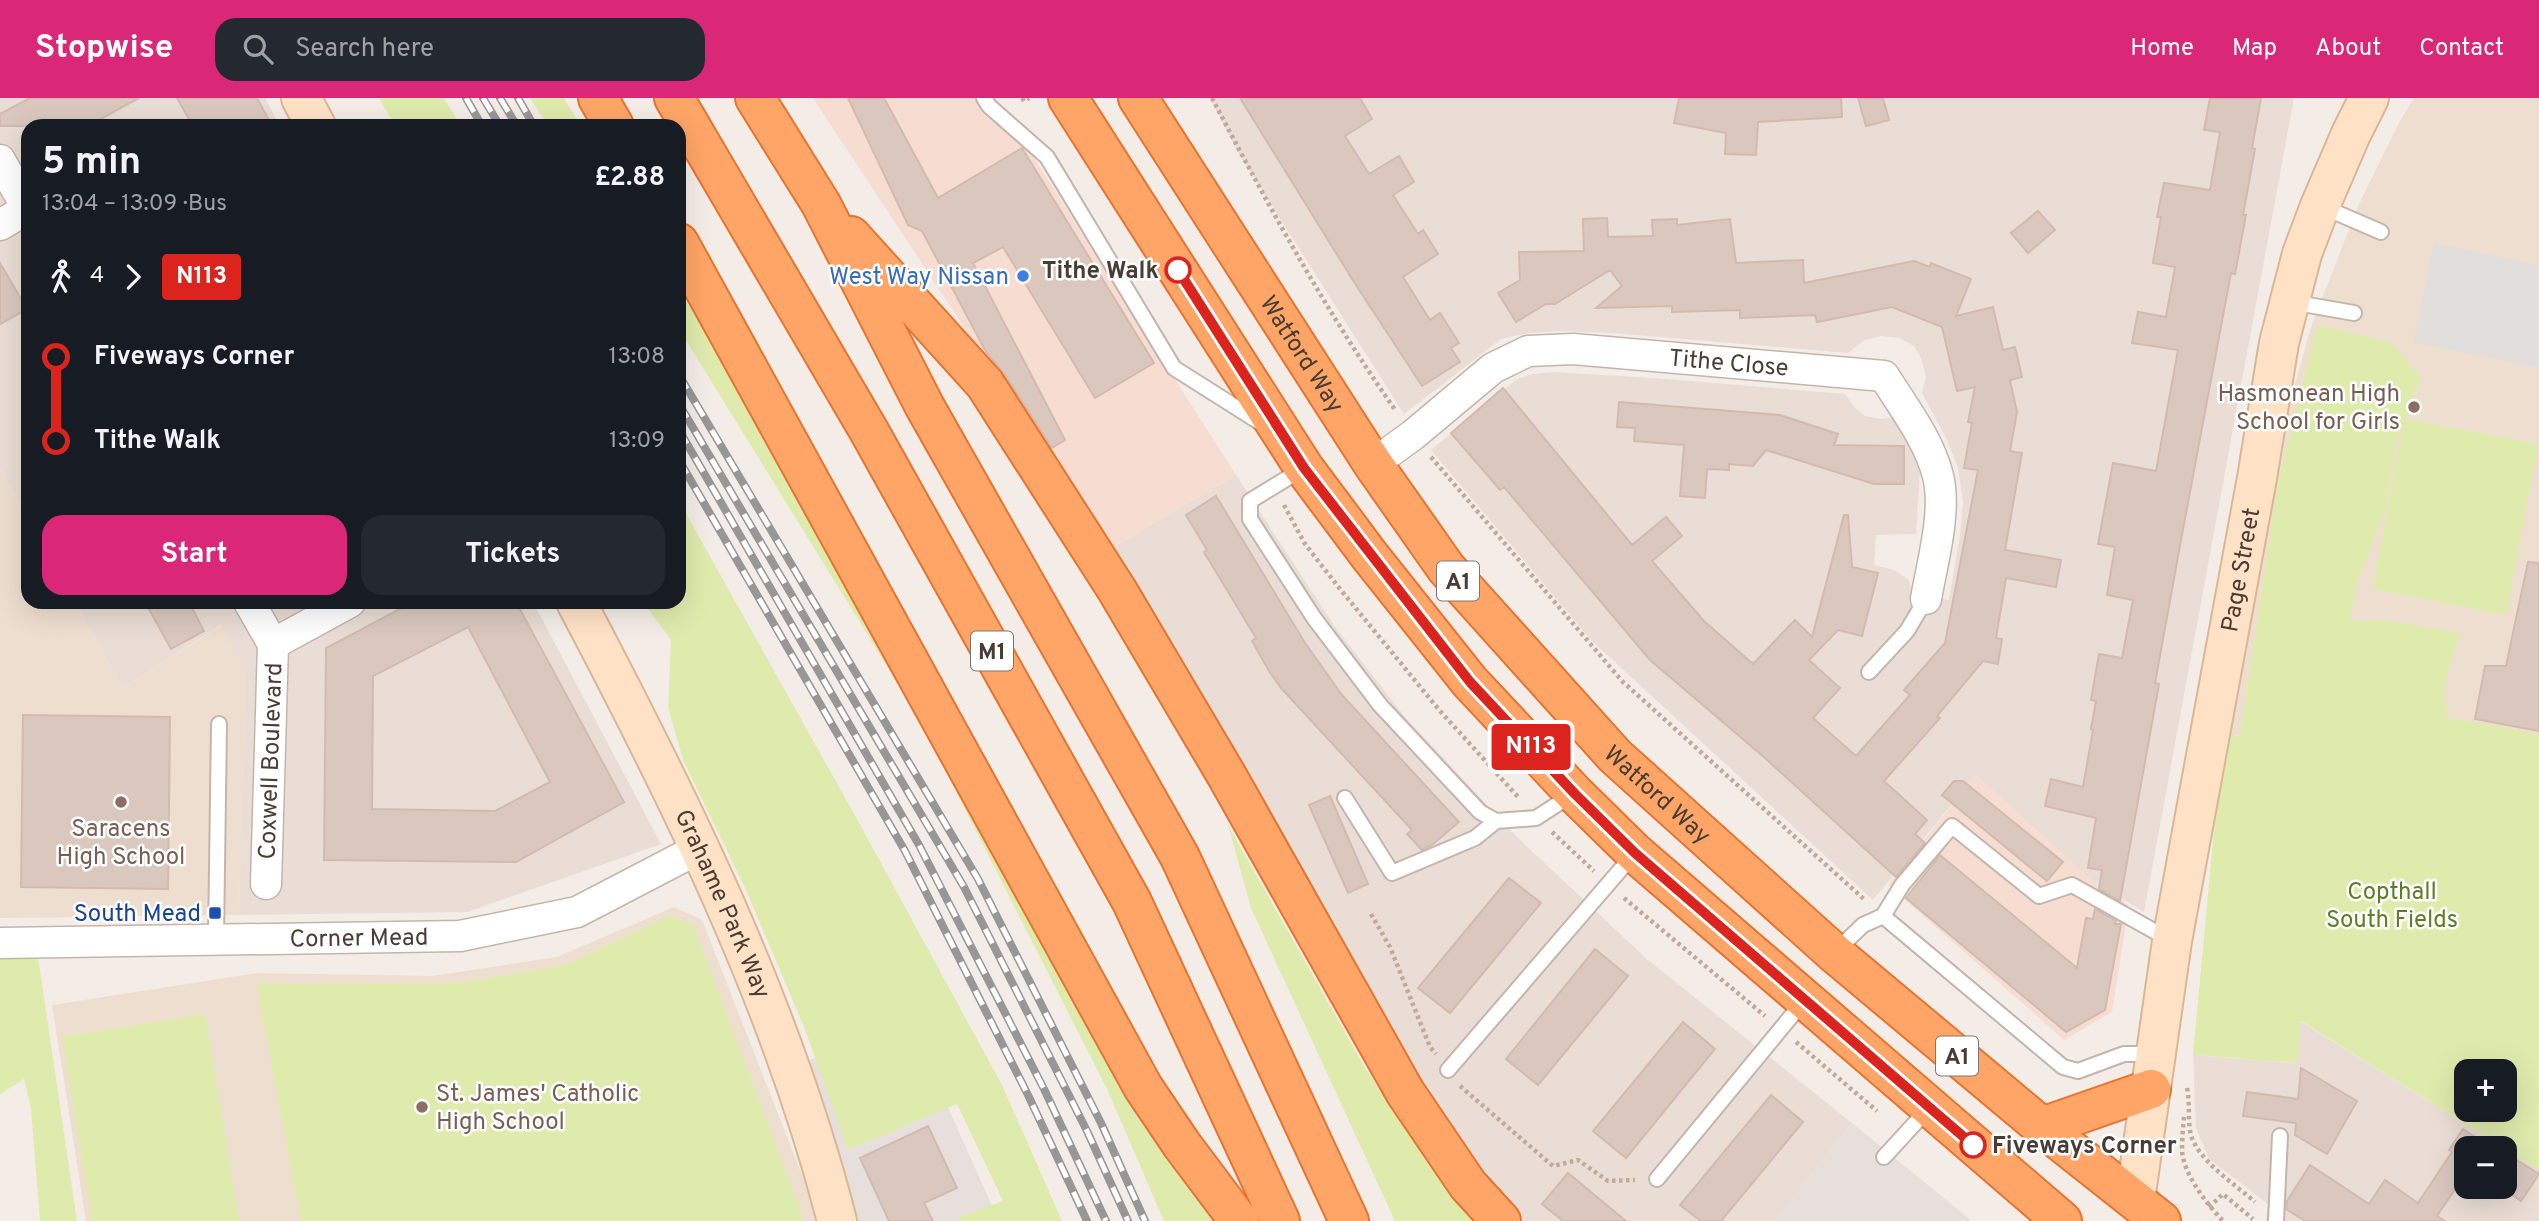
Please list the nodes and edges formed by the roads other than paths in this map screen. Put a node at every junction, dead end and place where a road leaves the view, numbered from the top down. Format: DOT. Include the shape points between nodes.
graph roads {
  1 [pos="301,98"];
  2 [pos="674,98"];
  3 [pos="755,98"];
  4 [pos="984,98"];
  5 [pos="1068,98"];
  6 [pos="1138,98"];
  7 [pos="2369,98"];
  8 [pos="312,119"];
  9 [pos="0,160"];
  10 [pos="21,198"];
  11 [pos="821,204"];
  12 [pos="2320,206"];
  13 [pos="21,214"];
  14 [pos="0,225"];
  15 [pos="2381,232"];
  16 [pos="686,256"];
  17 [pos="2289,301"];
  18 [pos="2354,313"];
  19 [pos="1295,454"];
  20 [pos="1373,464"];
  21 [pos="1926,599"];
  22 [pos="253,609"];
  23 [pos="337,609"];
  24 [pos="580,609"];
  25 [pos="273,644"];
  26 [pos="1869,672"];
  27 [pos="219,724"];
  28 [pos="1575,794"];
  29 [pos="1345,798"];
  30 [pos="1496,821"];
  31 [pos="700,848"];
  32 [pos="1635,853"];
  33 [pos="266,884"];
  34 [pos="1883,916"];
  35 [pos="216,939"];
  36 [pos="2172,941"];
  37 [pos="0,943"];
  38 [pos="1835,953"];
  39 [pos="1804,1000"];
  40 [pos="1448,1070"];
  41 [pos="2165,1076"];
  42 [pos="1929,1108"];
  43 [pos="2042,1127"];
  44 [pos="2280,1136"];
  45 [pos="1884,1157"];
  46 [pos="1657,1179"];
  47 [pos="2144,1214"];
  48 [pos="837,1221"];
  49 [pos="1239,1221"];
  50 [pos="1280,1221"];
  51 [pos="1349,1221"];
  52 [pos="1501,1221"];
  53 [pos="2062,1221"];
  54 [pos="2276,1221"];
  1 -- 8 [label="street"];
  2 -- 50 [label="highway, M1" via="869,431 1132,902"];
  3 -- 11 [label="highway, M1"];
  4 -- 19 [label="lane" via="1047,157 1174,368"];
  5 -- 19 [label="highway, A1"];
  6 -- 20 [label="highway, Watford Way / A1"];
  7 -- 12 [label="street, Page Street"];
  9 -- 10 [label="street"];
  11 -- 51 [label="highway, M1" via="925,407 1180,857"];
  11 -- 52 [label="highway, M1" via="985,384 1124,602 1405,1092 1468,1185"];
  12 -- 15 [label="lane"];
  12 -- 17 [label="street, Page Street"];
  13 -- 14 [label="street"];
  16 -- 49 [label="highway" via="1143,1087"];
  17 -- 18 [label="lane"];
  17 -- 36 [label="street, Page Street"];
  19 -- 28 [label="highway, A1" via="1470,682"];
  19 -- 30 [label="lane" via="1250,501 1250,519 1314,618 1380,705 1480,812"];
  20 -- 21 [label="street, Tithe Close" via="1493,368 1528,351 1573,349 1884,376 1925,443 1939,478 1941,513"];
  20 -- 38 [label="highway, Watford Way / A1" via="1447,568 1615,756"];
  21 -- 26 [label="lane" via="1907,631"];
  22 -- 25 [label="street, Coxwell Boulevard"];
  23 -- 25 [label="street"];
  24 -- 31 [label="street, Grahame Park Way"];
  25 -- 33 [label="street, Coxwell Boulevard"];
  27 -- 35 [label="lane"];
  28 -- 30 [label="lane" via="1536,818"];
  28 -- 32 [label="highway, A1"];
  29 -- 30 [label="lane" via="1392,873 1475,838"];
  31 -- 35 [label="street, Corner Mead" via="577,912 460,936"];
  31 -- 48 [label="street, Grahame Park Way" via="766,996"];
  32 -- 39 [label="highway, A1"];
  32 -- 40 [label="lane"];
  34 -- 36 [label="lane" via="1902,885 1952,826 2039,896 2072,885"];
  34 -- 38 [label="lane" via="1863,925"];
  34 -- 41 [label="lane" via="2063,1067 2078,1071 2124,1054"];
  35 -- 37 [label="street, Corner Mead"];
  36 -- 41 [label="street, Page Street"];
  38 -- 43 [label="highway, Watford Way / A1"];
  39 -- 42 [label="highway, A1"];
  39 -- 46 [label="lane"];
  41 -- 43 [label="highway"];
  41 -- 47 [label="street, Page Street"];
  42 -- 45 [label="lane"];
  42 -- 53 [label="highway, A1"];
  43 -- 47 [label="highway, Watford Way / A1"];
  44 -- 54 [label="lane"];
}
